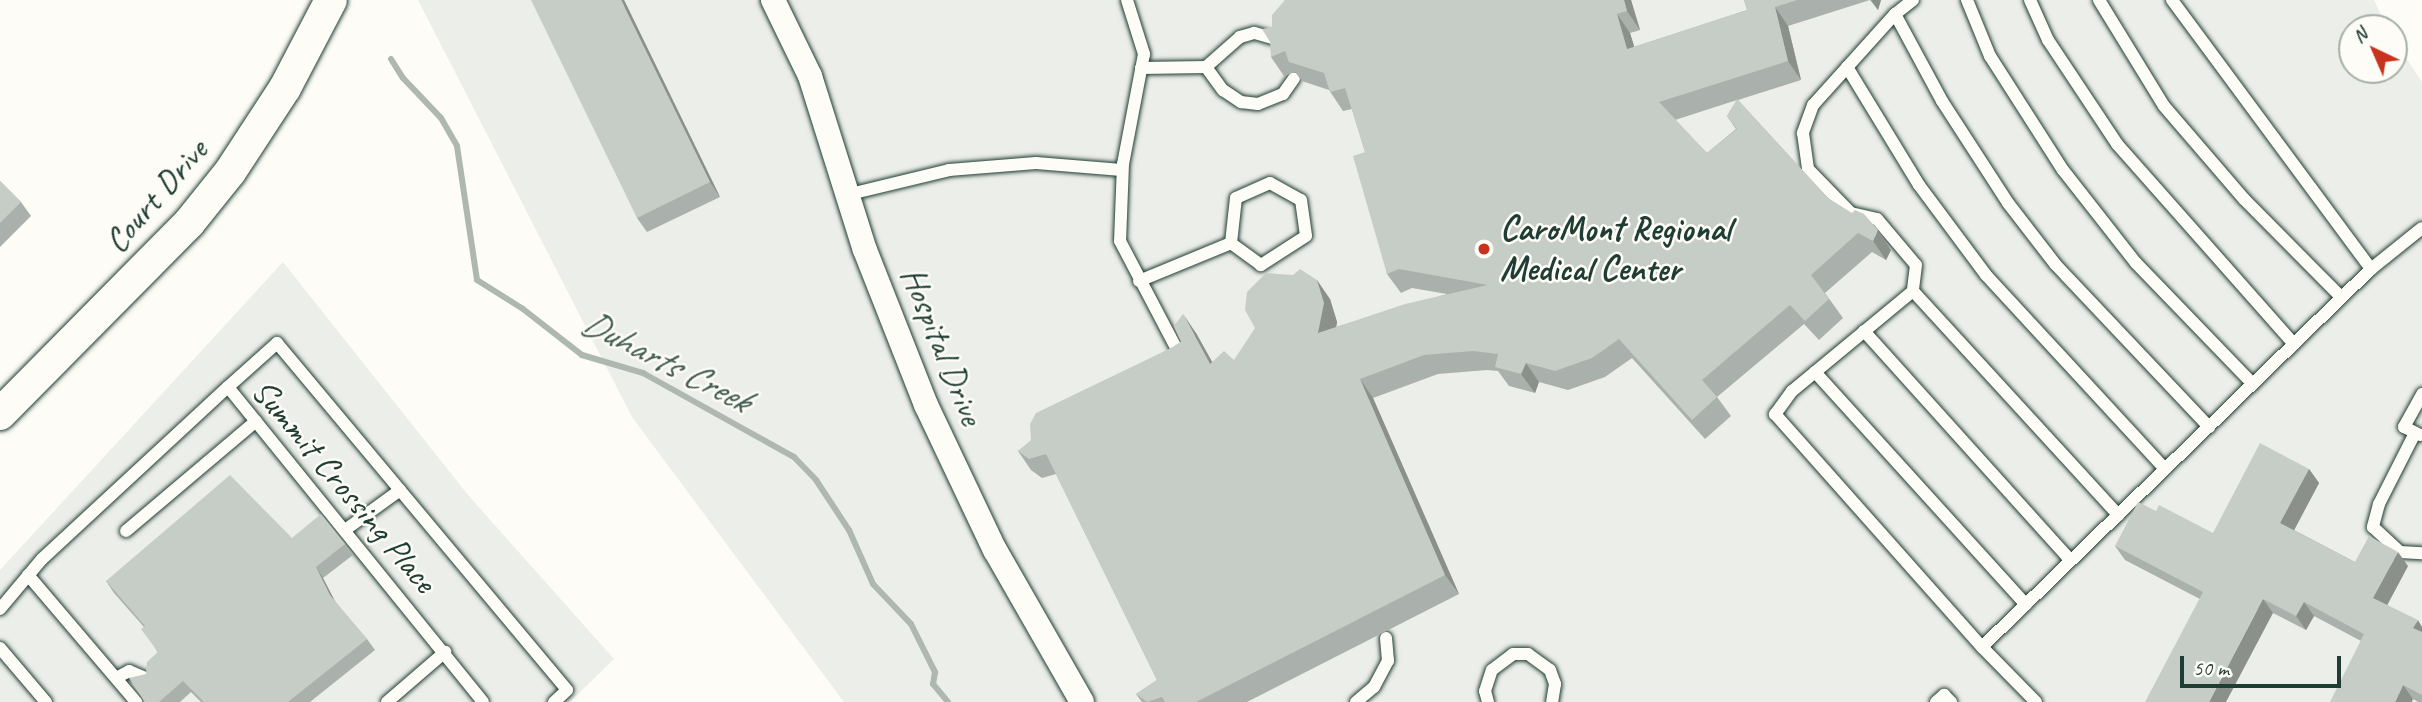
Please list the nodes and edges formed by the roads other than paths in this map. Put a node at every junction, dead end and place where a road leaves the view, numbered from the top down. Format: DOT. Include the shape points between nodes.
graph roads {
  1 [pos="331,0"];
  2 [pos="773,0"];
  3 [pos="1127,0"];
  4 [pos="1913,0"];
  5 [pos="1967,0"];
  6 [pos="2030,0"];
  7 [pos="2099,0"];
  8 [pos="2172,0"];
  9 [pos="1895,13"];
  10 [pos="1279,40"];
  11 [pos="1206,67"];
  12 [pos="1847,67"];
  13 [pos="1141,68"];
  14 [pos="1294,78"];
  15 [pos="1122,170"];
  16 [pos="846,195"];
  17 [pos="2422,228"];
  18 [pos="1231,243"];
  19 [pos="2371,269"];
  20 [pos="1139,281"];
  21 [pos="1913,291"];
  22 [pos="2342,298"];
  23 [pos="1864,331"];
  24 [pos="2294,344"];
  25 [pos="1182,359"];
  26 [pos="1815,372"];
  27 [pos="2253,384"];
  28 [pos="228,387"];
  29 [pos="2422,394"];
  30 [pos="0,414"];
  31 [pos="256,421"];
  32 [pos="2209,427"];
  33 [pos="2418,435"];
  34 [pos="2165,469"];
  35 [pos="400,490"];
  36 [pos="2119,515"];
  37 [pos="345,530"];
  38 [pos="125,531"];
  39 [pos="2422,553"];
  40 [pos="2071,561"];
  41 [pos="28,575"];
  42 [pos="2026,605"];
  43 [pos="0,608"];
  44 [pos="1386,638"];
  45 [pos="1982,647"];
  46 [pos="0,648"];
  47 [pos="445,652"];
  48 [pos="116,678"];
  49 [pos="148,679"];
  50 [pos="480,701"];
  51 [pos="46,702"];
  52 [pos="136,702"];
  53 [pos="387,702"];
  54 [pos="554,702"];
  55 [pos="1082,702"];
  56 [pos="1356,702"];
  57 [pos="1488,702"];
  58 [pos="1552,702"];
  59 [pos="1936,702"];
  60 [pos="1951,702"];
  61 [pos="2036,702"];
  1 -- 30 [label="street, Court Drive" via="269,116 206,202"];
  2 -- 16 [label="street, Hospital Drive" via="810,76"];
  3 -- 13 [label="lane" via="1144,54"];
  4 -- 9 [label="lane"];
  5 -- 27 [label="lane" via="1990,56 2063,170 2136,264"];
  6 -- 24 [label="lane" via="2048,40 2117,144"];
  7 -- 22 [label="lane" via="2164,106 2244,200"];
  8 -- 19 [label="lane"];
  9 -- 12 [label="lane"];
  9 -- 32 [label="lane" via="1942,101 2008,203 2056,265"];
  10 -- 11 [label="lane" via="1254,33 1240,37"];
  11 -- 13 [label="lane"];
  11 -- 14 [label="lane" via="1223,90 1241,102 1258,104 1283,94"];
  12 -- 21 [label="lane" via="1812,105 1803,133 1808,169 1851,213 1877,219 1916,265"];
  12 -- 34 [label="lane" via="1919,185 1986,275"];
  13 -- 15 [label="lane"];
  15 -- 16 [label="lane" via="1036,163 949,170"];
  15 -- 20 [label="lane" via="1117,220 1120,241"];
  16 -- 55 [label="street, Hospital Drive" via="901,345 967,495"];
  17 -- 19 [label="lane"];
  18 -- 18 [label="lane" via="1236,198 1270,183 1301,200 1306,236 1261,265"];
  18 -- 20 [label="lane"];
  19 -- 22 [label="lane"];
  20 -- 25 [label="lane"];
  21 -- 23 [label="lane"];
  21 -- 36 [label="lane"];
  22 -- 24 [label="lane"];
  23 -- 26 [label="lane"];
  23 -- 40 [label="lane"];
  24 -- 27 [label="lane"];
  26 -- 42 [label="lane"];
  26 -- 45 [label="lane" via="1792,391 1775,414"];
  27 -- 32 [label="lane"];
  28 -- 31 [label="lane, Summit Crossing Place"];
  28 -- 35 [label="lane" via="277,343"];
  28 -- 41 [label="lane, Summit Crossing Place" via="139,465"];
  29 -- 33 [label="lane" via="2404,427"];
  31 -- 37 [label="lane, Summit Crossing Place"];
  31 -- 38 [label="lane"];
  32 -- 34 [label="lane"];
  33 -- 39 [label="lane" via="2379,504 2373,527 2400,552"];
  34 -- 36 [label="lane"];
  35 -- 37 [label="lane"];
  35 -- 54 [label="lane" via="567,690"];
  36 -- 40 [label="lane"];
  37 -- 47 [label="lane, Summit Crossing Place"];
  40 -- 42 [label="lane"];
  41 -- 43 [label="lane, Summit Crossing Place"];
  41 -- 48 [label="lane"];
  42 -- 45 [label="lane"];
  44 -- 56 [label="lane" via="1388,661 1374,687"];
  45 -- 61 [label="lane"];
  46 -- 51 [label="lane"];
  47 -- 50 [label="lane, Summit Crossing Place"];
  47 -- 53 [label="lane"];
  48 -- 49 [label="lane" via="129,671"];
  48 -- 52 [label="lane"];
  57 -- 58 [label="lane" via="1485,691 1492,670 1513,654 1528,654 1550,670 1555,684"];
  59 -- 60 [label="lane" via="1944,695"];
}
